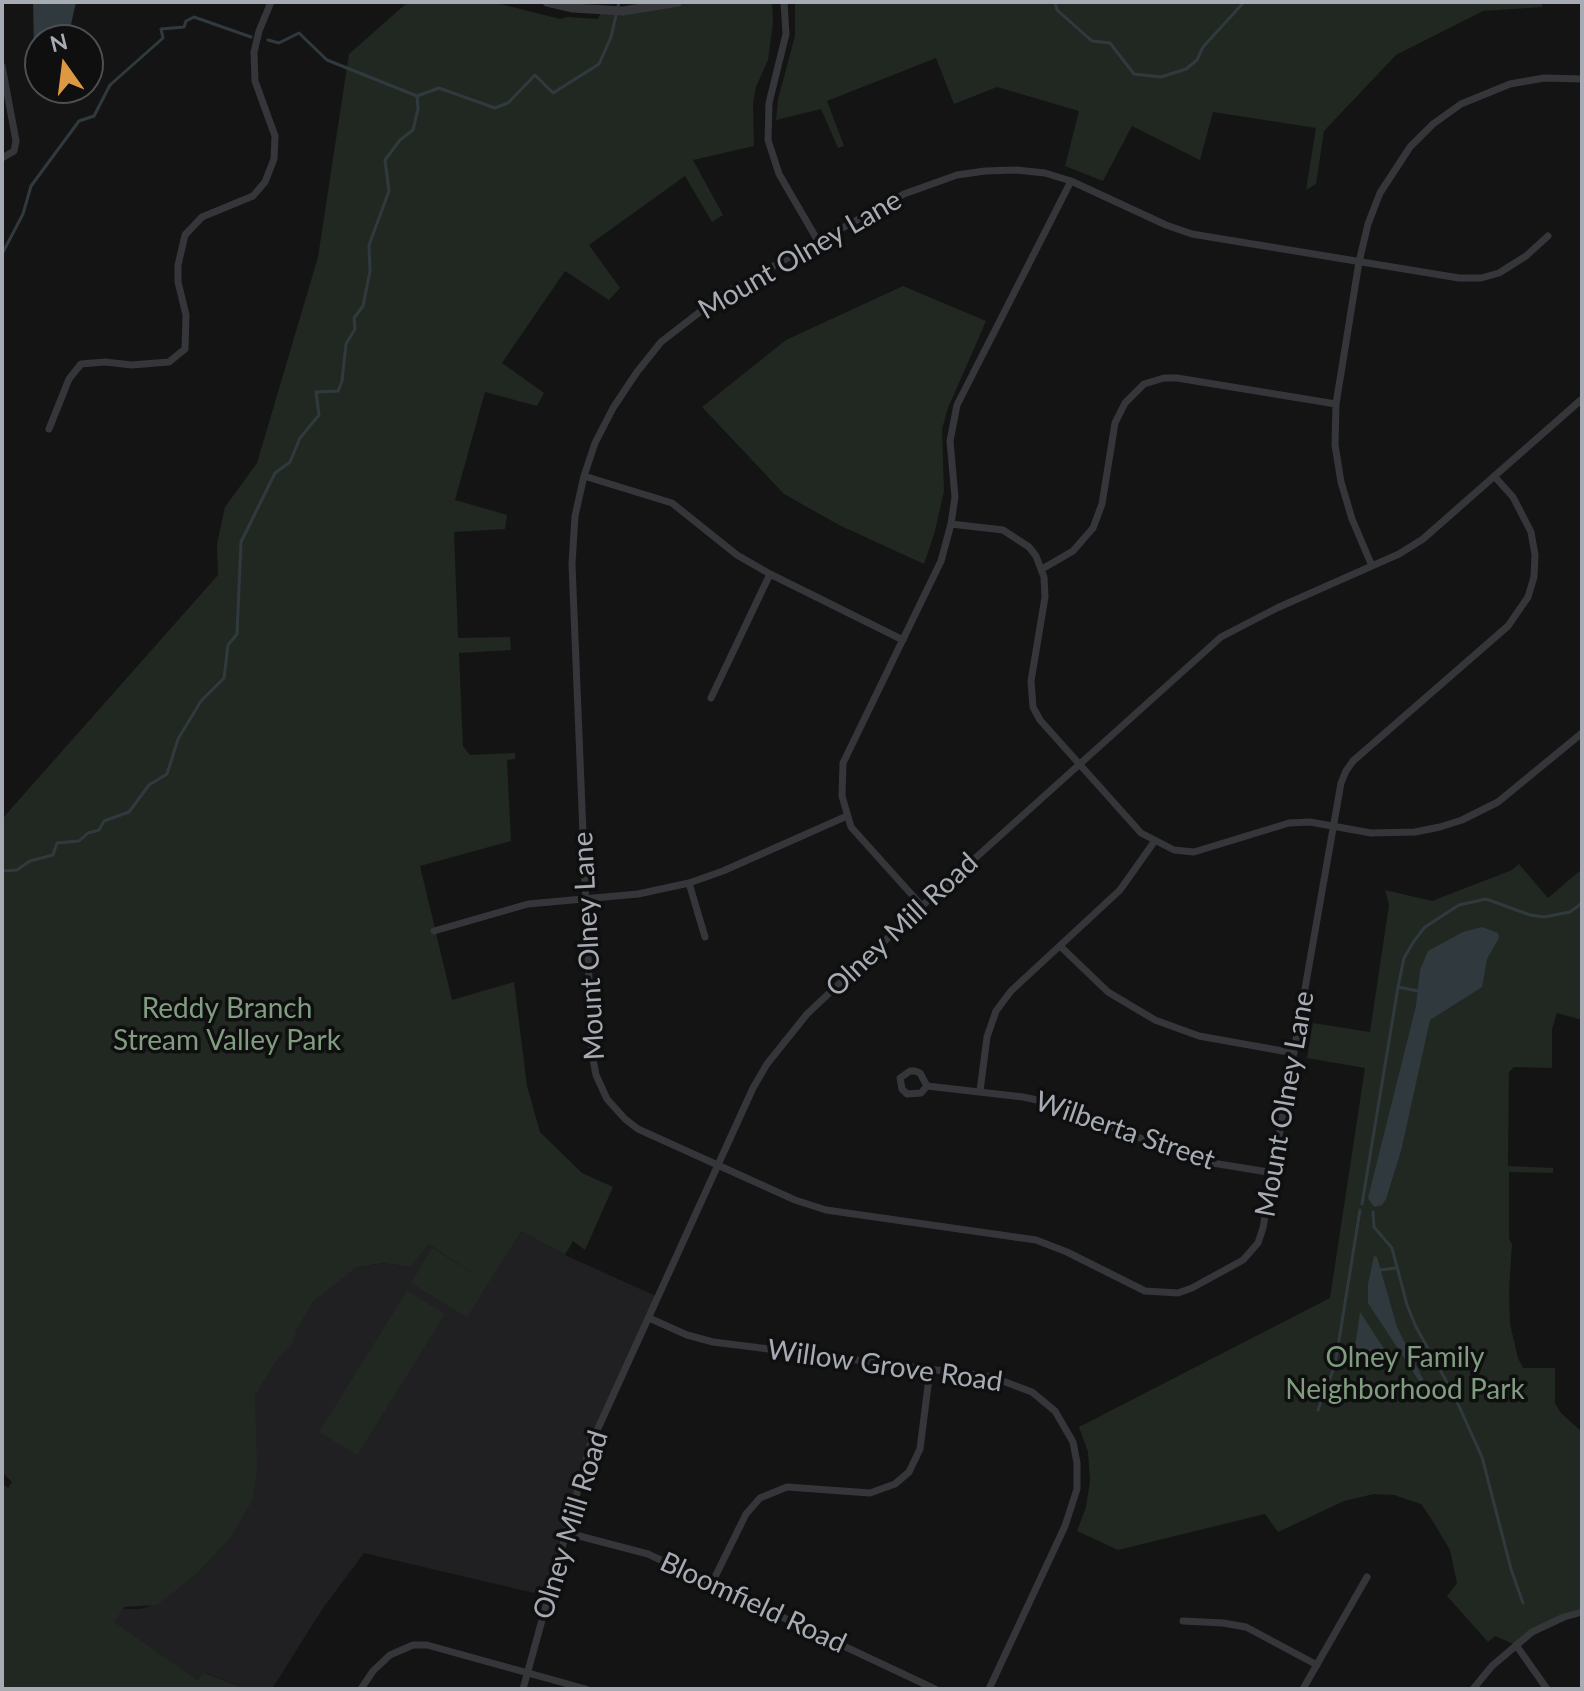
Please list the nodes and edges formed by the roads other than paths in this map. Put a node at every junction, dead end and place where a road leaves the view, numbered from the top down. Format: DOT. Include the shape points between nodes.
graph roads {
  1 [pos="271,2"];
  2 [pos="547,2"];
  3 [pos="678,2"];
  4 [pos="784,2"];
  5 [pos="2,66"];
  6 [pos="1582,79"];
  7 [pos="2,158"];
  8 [pos="1071,181"];
  9 [pos="1548,236"];
  10 [pos="818,241"];
  11 [pos="1359,262"];
  12 [pos="1582,399"];
  13 [pos="1336,404"];
  14 [pos="49,429"];
  15 [pos="584,476"];
  16 [pos="1494,476"];
  17 [pos="951,524"];
  18 [pos="1372,566"];
  19 [pos="1042,569"];
  20 [pos="770,574"];
  21 [pos="903,640"];
  22 [pos="711,698"];
  23 [pos="1582,733"];
  24 [pos="1079,764"];
  25 [pos="847,816"];
  26 [pos="1334,826"];
  27 [pos="1154,842"];
  28 [pos="689,883"];
  29 [pos="585,898"];
  30 [pos="922,906"];
  31 [pos="434,931"];
  32 [pos="705,937"];
  33 [pos="1060,946"];
  34 [pos="1294,1053"];
  35 [pos="927,1086"];
  36 [pos="980,1091"];
  37 [pos="718,1165"];
  38 [pos="1274,1173"];
  39 [pos="649,1318"];
  40 [pos="930,1370"];
  41 [pos="564,1532"];
  42 [pos="1367,1577"];
  43 [pos="712,1583"];
  44 [pos="1582,1612"];
  45 [pos="1183,1621"];
  46 [pos="1516,1645"];
  47 [pos="1317,1665"];
  48 [pos="528,1671"];
  49 [pos="361,1689"];
  50 [pos="523,1689"];
  51 [pos="586,1689"];
  52 [pos="935,1689"];
  53 [pos="989,1689"];
  54 [pos="1303,1689"];
  55 [pos="1473,1689"];
  56 [pos="1547,1689"];
  1 -- 14 [label="street" via="256,41 255,81 275,136 274,159 253,196 202,217 185,235 178,282 186,315 185,349 169,362 81,364 69,379"];
  2 -- 3 [label="street" via="623,11"];
  4 -- 10 [label="street" via="786,34 769,103 768,140 779,174"];
  5 -- 7 [label="street" via="16,141 14,151"];
  6 -- 11 [label="street" via="1510,84 1461,104 1433,124 1387,178"];
  8 -- 10 [label="street, Mount Olney Lane" via="1016,170 957,175 904,194"];
  8 -- 11 [label="street, Mount Olney Lane" via="1192,234"];
  8 -- 17 [label="street" via="957,405 950,441 955,497"];
  9 -- 11 [label="street, Mount Olney Lane" via="1511,266 1481,278"];
  10 -- 15 [label="street, Mount Olney Lane" via="723,294 661,342 613,408"];
  11 -- 13 [label="street"];
  12 -- 16 [label="street, Olney Mill Road"];
  13 -- 18 [label="street" via="1341,482"];
  13 -- 19 [label="street" via="1177,378 1144,384 1115,423 1093,528 1073,551"];
  15 -- 20 [label="street" via="672,503"];
  15 -- 29 [label="street, Mount Olney Lane" via="572,564"];
  16 -- 18 [label="street, Olney Mill Road" via="1423,539"];
  16 -- 26 [label="street, Mount Olney Lane" via="1513,497 1531,532 1534,577 1528,597 1508,626 1353,761 1341,783"];
  17 -- 19 [label="street" via="1012,533 1029,547"];
  17 -- 21 [label="street" via="941,561"];
  18 -- 24 [label="street, Olney Mill Road" via="1221,637"];
  19 -- 24 [label="street" via="1045,597 1030,693 1040,720"];
  20 -- 21 [label="street"];
  20 -- 22 [label="street"];
  21 -- 25 [label="street" via="843,763"];
  23 -- 26 [label="street" via="1498,802 1462,820 1415,832 1371,833"];
  24 -- 27 [label="street"];
  24 -- 30 [label="street, Olney Mill Road"];
  25 -- 28 [label="street"];
  25 -- 30 [label="street" via="856,835"];
  26 -- 27 [label="street" via="1289,823 1194,852"];
  26 -- 34 [label="street, Mount Olney Lane"];
  27 -- 33 [label="street" via="1120,890"];
  28 -- 29 [label="street"];
  28 -- 32 [label="street"];
  29 -- 31 [label="street" via="528,904"];
  29 -- 37 [label="street, Mount Olney Lane" via="594,1067 607,1099 638,1129"];
  30 -- 37 [label="street, Olney Mill Road" via="807,1014 767,1064"];
  33 -- 34 [label="street" via="1108,992 1155,1020 1199,1036"];
  33 -- 36 [label="street" via="996,1011"];
  34 -- 38 [label="street, Mount Olney Lane"];
  35 -- 36 [label="street, Wilberta Street"];
  36 -- 38 [label="street, Wilberta Street" via="1046,1102 1200,1161"];
  37 -- 38 [label="street, Mount Olney Lane" via="826,1210 1036,1240 1155,1294 1192,1288 1243,1260 1258,1243"];
  37 -- 39 [label="street, Olney Mill Road"];
  39 -- 40 [label="street, Willow Grove Road" via="713,1342"];
  39 -- 41 [label="street, Olney Mill Road" via="590,1446"];
  40 -- 43 [label="street" via="920,1449 909,1472 870,1493 787,1487 760,1498 746,1514"];
  40 -- 53 [label="street, Willow Grove Road" via="992,1377 1032,1392 1061,1418 1077,1463 1077,1489 1065,1526"];
  41 -- 43 [label="street, Bloomfield Road" via="648,1554"];
  41 -- 48 [label="street, Olney Mill Road"];
  42 -- 47 [label="street"];
  43 -- 52 [label="street, Bloomfield Road"];
  44 -- 46 [label="street" via="1550,1623"];
  45 -- 47 [label="street" via="1246,1627"];
  46 -- 55 [label="street"];
  46 -- 56 [label="street"];
  47 -- 54 [label="street"];
  48 -- 49 [label="street" via="413,1645 390,1655"];
  48 -- 50 [label="street, Olney Mill Road"];
  48 -- 51 [label="street"];
}
